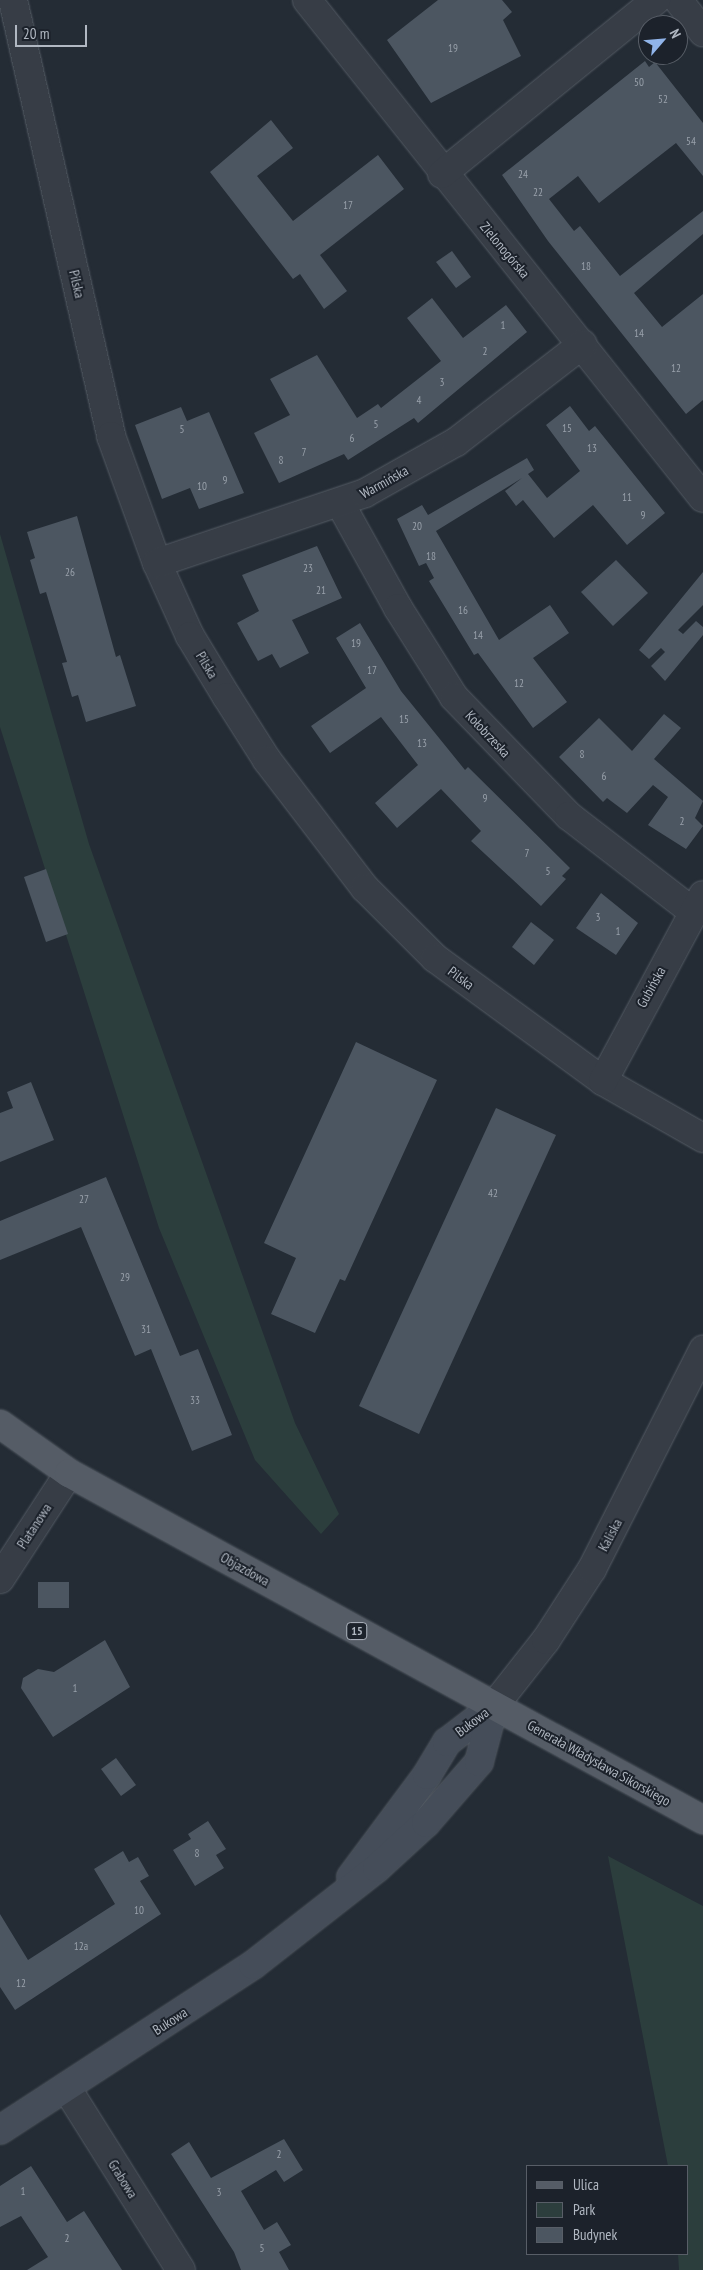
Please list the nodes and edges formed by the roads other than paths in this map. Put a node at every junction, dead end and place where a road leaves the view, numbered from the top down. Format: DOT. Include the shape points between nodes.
graph roads {
  1 [pos="13,0"];
  2 [pos="307,0"];
  3 [pos="656,0"];
  4 [pos="678,0"];
  5 [pos="703,32"];
  6 [pos="442,174"];
  7 [pos="583,344"];
  8 [pos="703,498"];
  9 [pos="341,505"];
  10 [pos="157,563"];
  11 [pos="698,904"];
  12 [pos="603,1081"];
  13 [pos="703,1138"];
  14 [pos="703,1350"];
  15 [pos="0,1424"];
  16 [pos="69,1473"];
  17 [pos="0,1579"];
  18 [pos="494,1706"];
  19 [pos="703,1820"];
  20 [pos="332,1902"];
  21 [pos="66,2087"];
  22 [pos="0,2130"];
  23 [pos="181,2270"];
  1 -- 10 [label="street, Pilska" via="111,436"];
  2 -- 6 [label="street, Zielonogórska"];
  3 -- 6 [label="street"];
  4 -- 5 [label="street"];
  6 -- 7 [label="street, Zielonogórska"];
  7 -- 8 [label="street, Zielonogórska"];
  7 -- 9 [label="street, Warmińska" via="456,442"];
  9 -- 10 [label="street, Warmińska"];
  9 -- 11 [label="street, Kołobrzeska" via="398,608 454,697 569,816"];
  10 -- 12 [label="street, Pilska" via="190,636 226,697 267,760 365,888 435,958"];
  11 -- 12 [label="street, Gubińska"];
  12 -- 13 [label="street, Pilska"];
  14 -- 18 [label="street, Kaliska" via="592,1569 546,1640"];
  15 -- 16 [label="main road, Objazdowa / 15"];
  16 -- 17 [label="street, Platanowa"];
  16 -- 18 [label="main road, Objazdowa / 15"];
  18 -- 19 [label="main road, Generała Władysława Sikorskiego / 15"];
  18 -- 20 [label="main road, Bukowa" via="447,1742 427,1775"];
  18 -- 20 [label="main road, Bukowa" via="480,1762 466,1779 403,1846"];
  20 -- 21 [label="main road, Bukowa" via="253,1965"];
  21 -- 22 [label="main road, Bukowa"];
  21 -- 23 [label="street, Grabowa"];
}
